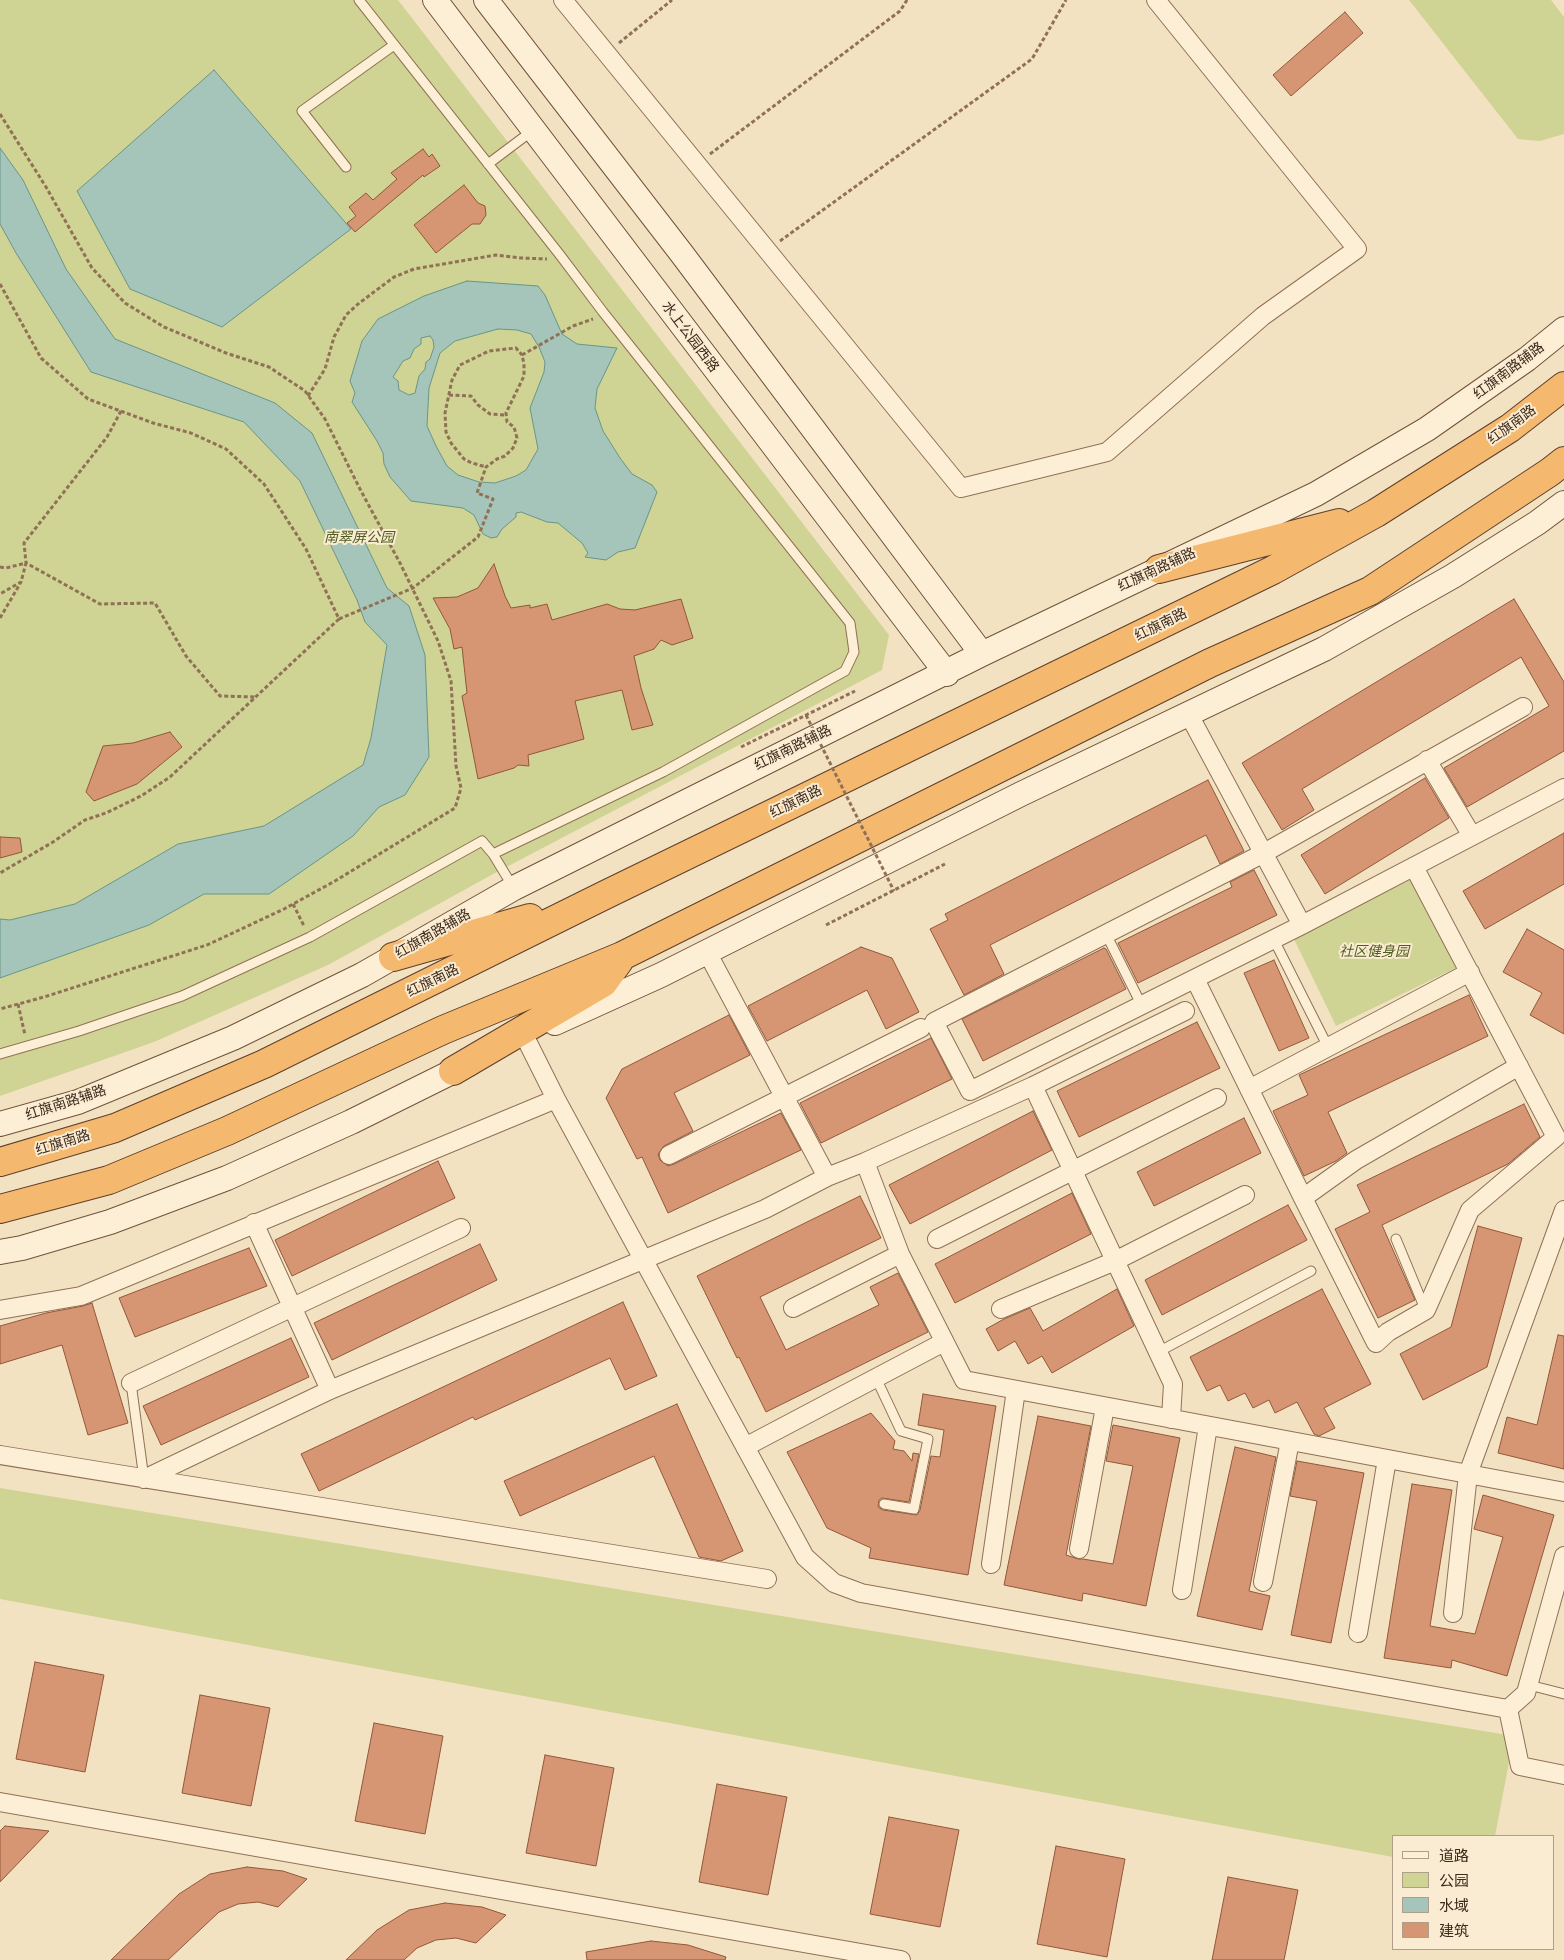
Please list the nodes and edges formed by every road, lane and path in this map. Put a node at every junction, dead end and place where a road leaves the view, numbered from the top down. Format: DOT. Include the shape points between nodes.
graph roads {
  1 [pos="359,0"];
  2 [pos="435,0"];
  3 [pos="486,0"];
  4 [pos="563,0"];
  5 [pos="672,0"];
  6 [pos="906,0"];
  7 [pos="1066,0"];
  8 [pos="1156,0"];
  9 [pos="394,45"];
  10 [pos="607,53"];
  11 [pos="0,114"];
  12 [pos="533,130"];
  13 [pos="488,164"];
  14 [pos="697,164"];
  15 [pos="346,166"];
  16 [pos="768,250"];
  17 [pos="560,255"];
  18 [pos="0,284"];
  19 [pos="603,312"];
  20 [pos="1564,329"];
  21 [pos="522,354"];
  22 [pos="1564,386"];
  23 [pos="449,395"];
  24 [pos="308,396"];
  25 [pos="121,411"];
  26 [pos="506,415"];
  27 [pos="1564,461"];
  28 [pos="486,466"];
  29 [pos="1563,505"];
  30 [pos="1376,513"];
  31 [pos="26,563"];
  32 [pos="0,567"];
  33 [pos="1159,569"];
  34 [pos="21,582"];
  35 [pos="412,588"];
  36 [pos="0,594"];
  37 [pos="0,618"];
  38 [pos="339,619"];
  39 [pos="982,654"];
  40 [pos="947,674"];
  41 [pos="855,691"];
  42 [pos="256,697"];
  43 [pos="1522,707"];
  44 [pos="1188,713"];
  45 [pos="806,715"];
  46 [pos="741,747"];
  47 [pos="1427,760"];
  48 [pos="1564,788"];
  49 [pos="1472,836"];
  50 [pos="1264,853"];
  51 [pos="493,854"];
  52 [pos="945,864"];
  53 [pos="1414,867"];
  54 [pos="0,873"];
  55 [pos="514,888"];
  56 [pos="894,892"];
  57 [pos="605,895"];
  58 [pos="293,904"];
  59 [pos="826,925"];
  60 [pos="1302,925"];
  61 [pos="1106,934"];
  62 [pos="310,937"];
  63 [pos="1274,940"];
  64 [pos="707,952"];
  65 [pos="622,956"];
  66 [pos="392,957"];
  67 [pos="1470,972"];
  68 [pos="1195,979"];
  69 [pos="18,1004"];
  70 [pos="1142,1006"];
  71 [pos="0,1009"];
  72 [pos="1185,1011"];
  73 [pos="921,1028"];
  74 [pos="524,1037"];
  75 [pos="28,1046"];
  76 [pos="1328,1047"];
  77 [pos="0,1054"];
  78 [pos="1519,1066"];
  79 [pos="453,1071"];
  80 [pos="1033,1086"];
  81 [pos="1249,1088"];
  82 [pos="784,1097"];
  83 [pos="1217,1098"];
  84 [pos="556,1099"];
  85 [pos="0,1124"];
  86 [pos="1560,1135"];
  87 [pos="669,1155"];
  88 [pos="0,1162"];
  89 [pos="865,1162"];
  90 [pos="1073,1171"];
  91 [pos="827,1177"];
  92 [pos="1245,1195"];
  93 [pos="1303,1198"];
  94 [pos="0,1209"];
  95 [pos="1564,1210"];
  96 [pos="254,1223"];
  97 [pos="461,1228"];
  98 [pos="1396,1238"];
  99 [pos="937,1239"];
  100 [pos="0,1252"];
  101 [pos="900,1254"];
  102 [pos="642,1259"];
  103 [pos="1115,1261"];
  104 [pos="1311,1271"];
  105 [pos="293,1308"];
  106 [pos="793,1308"];
  107 [pos="1001,1309"];
  108 [pos="0,1310"];
  109 [pos="1426,1310"];
  110 [pos="944,1342"];
  111 [pos="1158,1352"];
  112 [pos="876,1378"];
  113 [pos="132,1383"];
  114 [pos="330,1390"];
  115 [pos="1016,1390"];
  116 [pos="1105,1406"];
  117 [pos="1171,1419"];
  118 [pos="1208,1426"];
  119 [pos="1290,1441"];
  120 [pos="745,1447"];
  121 [pos="0,1456"];
  122 [pos="1387,1459"];
  123 [pos="1468,1474"];
  124 [pos="144,1479"];
  125 [pos="1564,1492"];
  126 [pos="884,1504"];
  127 [pos="1079,1549"];
  128 [pos="1564,1556"];
  129 [pos="991,1564"];
  130 [pos="767,1580"];
  131 [pos="1263,1582"];
  132 [pos="1182,1590"];
  133 [pos="1453,1613"];
  134 [pos="1358,1633"];
  135 [pos="1529,1685"];
  136 [pos="1564,1694"];
  137 [pos="1508,1709"];
  138 [pos="1564,1775"];
  139 [pos="0,1802"];
  140 [pos="901,1960"];
  1 -- 9 [label="lane"];
  2 -- 12 [label="main road, 水上公园西路"];
  3 -- 39 [label="main road" via="688,262"];
  4 -- 10 [label="street"];
  5 -- 10 [label="path"];
  6 -- 14 [label="path" via="900,11"];
  7 -- 16 [label="path" via="1032,59"];
  8 -- 16 [label="street" via="1357,250 1263,316 1107,452 961,488"];
  9 -- 13 [label="lane"];
  9 -- 15 [label="lane" via="302,111"];
  10 -- 14 [label="street"];
  11 -- 24 [label="path" via="92,268 125,303 164,327 269,367"];
  12 -- 13 [label="lane"];
  12 -- 40 [label="main road, 水上公园西路"];
  13 -- 17 [label="lane"];
  14 -- 16 [label="street"];
  17 -- 19 [label="lane"];
  17 -- 24 [label="path" via="546,259 496,255 414,269 394,277 346,315 337,330 324,368"];
  18 -- 25 [label="path" via="42,358 88,399"];
  19 -- 21 [label="path"];
  19 -- 51 [label="lane" via="850,623 854,652 845,672 663,772"];
  20 -- 33 [label="main road, 红旗南路辅路" via="1474,397 1382,456 1291,506"];
  21 -- 23 [label="path" via="516,348 504,349 460,365"];
  21 -- 26 [label="path" via="524,376"];
  22 -- 30 [label="highway, 红旗南路" via="1510,428"];
  23 -- 26 [label="path" via="471,396 490,414"];
  23 -- 28 [label="path" via="445,423 451,443 464,459"];
  24 -- 35 [label="path" via="325,419"];
  25 -- 31 [label="path" via="107,436 24,543"];
  25 -- 38 [label="path" via="191,433 226,449 264,484 306,549"];
  26 -- 28 [label="path" via="517,438 509,452"];
  27 -- 65 [label="highway" via="1370,591 1210,663"];
  28 -- 35 [label="path" via="477,493 493,499 478,537"];
  29 -- 44 [label="main road" via="1453,576 1324,648"];
  30 -- 33 [label="highway"];
  30 -- 57 [label="highway, 红旗南路" via="1256,579"];
  31 -- 32 [label="path"];
  31 -- 34 [label="path"];
  31 -- 42 [label="path" via="100,604 155,604 186,656 220,696"];
  33 -- 39 [label="main road, 红旗南路辅路"];
  34 -- 36 [label="path"];
  34 -- 37 [label="path"];
  35 -- 38 [label="path"];
  35 -- 58 [label="path" via="438,642 450,681 456,766 461,788 455,808"];
  38 -- 42 [label="path"];
  39 -- 40 [label="main road, 红旗南路辅路"];
  40 -- 55 [label="main road, 红旗南路辅路"];
  41 -- 45 [label="path"];
  42 -- 54 [label="path" via="170,777 141,796 85,820"];
  43 -- 47 [label="street"];
  44 -- 50 [label="street"];
  44 -- 64 [label="main road"];
  45 -- 46 [label="path"];
  45 -- 56 [label="path, bridge"];
  47 -- 49 [label="street"];
  47 -- 50 [label="street"];
  48 -- 49 [label="street"];
  49 -- 53 [label="street"];
  50 -- 60 [label="street"];
  50 -- 61 [label="street"];
  51 -- 55 [label="lane"];
  51 -- 62 [label="lane" via="482,841"];
  52 -- 56 [label="path"];
  53 -- 60 [label="street"];
  53 -- 67 [label="street"];
  55 -- 66 [label="main road, 红旗南路辅路"];
  56 -- 59 [label="path"];
  57 -- 66 [label="highway"];
  57 -- 88 [label="highway, 红旗南路" via="264,1064 115,1128"];
  58 -- 62 [label="path"];
  58 -- 69 [label="path" via="208,945"];
  60 -- 63 [label="street"];
  61 -- 70 [label="lane"];
  61 -- 70 [label="street" via="934,1022 970,1092"];
  62 -- 75 [label="lane" via="182,996"];
  63 -- 68 [label="street"];
  63 -- 76 [label="lane"];
  64 -- 74 [label="main road"];
  64 -- 82 [label="street"];
  65 -- 79 [label="highway" via="603,983"];
  65 -- 94 [label="highway" via="444,1030 228,1131 109,1180"];
  66 -- 85 [label="main road, 红旗南路辅路" via="259,1026 190,1057 78,1102"];
  67 -- 76 [label="street"];
  67 -- 78 [label="street"];
  68 -- 70 [label="street"];
  68 -- 81 [label="street"];
  69 -- 71 [label="path"];
  69 -- 75 [label="path"];
  72 -- 80 [label="street"];
  73 -- 82 [label="street"];
  74 -- 79 [label="main road"];
  74 -- 84 [label="street"];
  75 -- 77 [label="lane"];
  76 -- 81 [label="street"];
  78 -- 86 [label="street"];
  78 -- 93 [label="street" via="1356,1160"];
  79 -- 100 [label="main road" via="227,1178 110,1222"];
  80 -- 89 [label="street"];
  80 -- 90 [label="street"];
  81 -- 93 [label="street"];
  82 -- 87 [label="street"];
  82 -- 91 [label="street"];
  83 -- 90 [label="street"];
  84 -- 96 [label="street"];
  84 -- 102 [label="street"];
  86 -- 109 [label="street" via="1470,1210"];
  89 -- 91 [label="street"];
  89 -- 101 [label="street"];
  90 -- 99 [label="street"];
  90 -- 103 [label="street"];
  91 -- 102 [label="street" via="765,1209"];
  92 -- 103 [label="street"];
  93 -- 109 [label="street" via="1376,1343 1388,1332"];
  95 -- 123 [label="street"];
  96 -- 105 [label="street"];
  96 -- 108 [label="street" via="81,1296"];
  97 -- 105 [label="street"];
  98 -- 109 [label="lane"];
  101 -- 106 [label="street"];
  101 -- 110 [label="street"];
  102 -- 114 [label="street"];
  102 -- 120 [label="street"];
  103 -- 107 [label="street"];
  103 -- 111 [label="street"];
  104 -- 111 [label="lane"];
  105 -- 113 [label="street"];
  105 -- 114 [label="street"];
  110 -- 112 [label="street"];
  110 -- 115 [label="street" via="964,1380"];
  111 -- 117 [label="street" via="1173,1384"];
  112 -- 120 [label="street"];
  112 -- 126 [label="lane" via="901,1431 928,1439 914,1509"];
  113 -- 124 [label="lane"];
  114 -- 124 [label="street"];
  115 -- 116 [label="street"];
  115 -- 129 [label="street"];
  116 -- 117 [label="street"];
  116 -- 127 [label="street"];
  117 -- 118 [label="street"];
  118 -- 119 [label="street"];
  118 -- 132 [label="street"];
  119 -- 122 [label="street"];
  119 -- 131 [label="street"];
  120 -- 137 [label="street" via="805,1557 834,1583 861,1593"];
  121 -- 124 [label="street"];
  122 -- 123 [label="street"];
  122 -- 134 [label="street"];
  123 -- 125 [label="street"];
  123 -- 133 [label="street"];
  124 -- 130 [label="street"];
  128 -- 135 [label="street"];
  135 -- 136 [label="lane"];
  135 -- 137 [label="street" via="1526,1693"];
  137 -- 138 [label="street" via="1520,1766"];
  139 -- 140 [label="street"];
}
